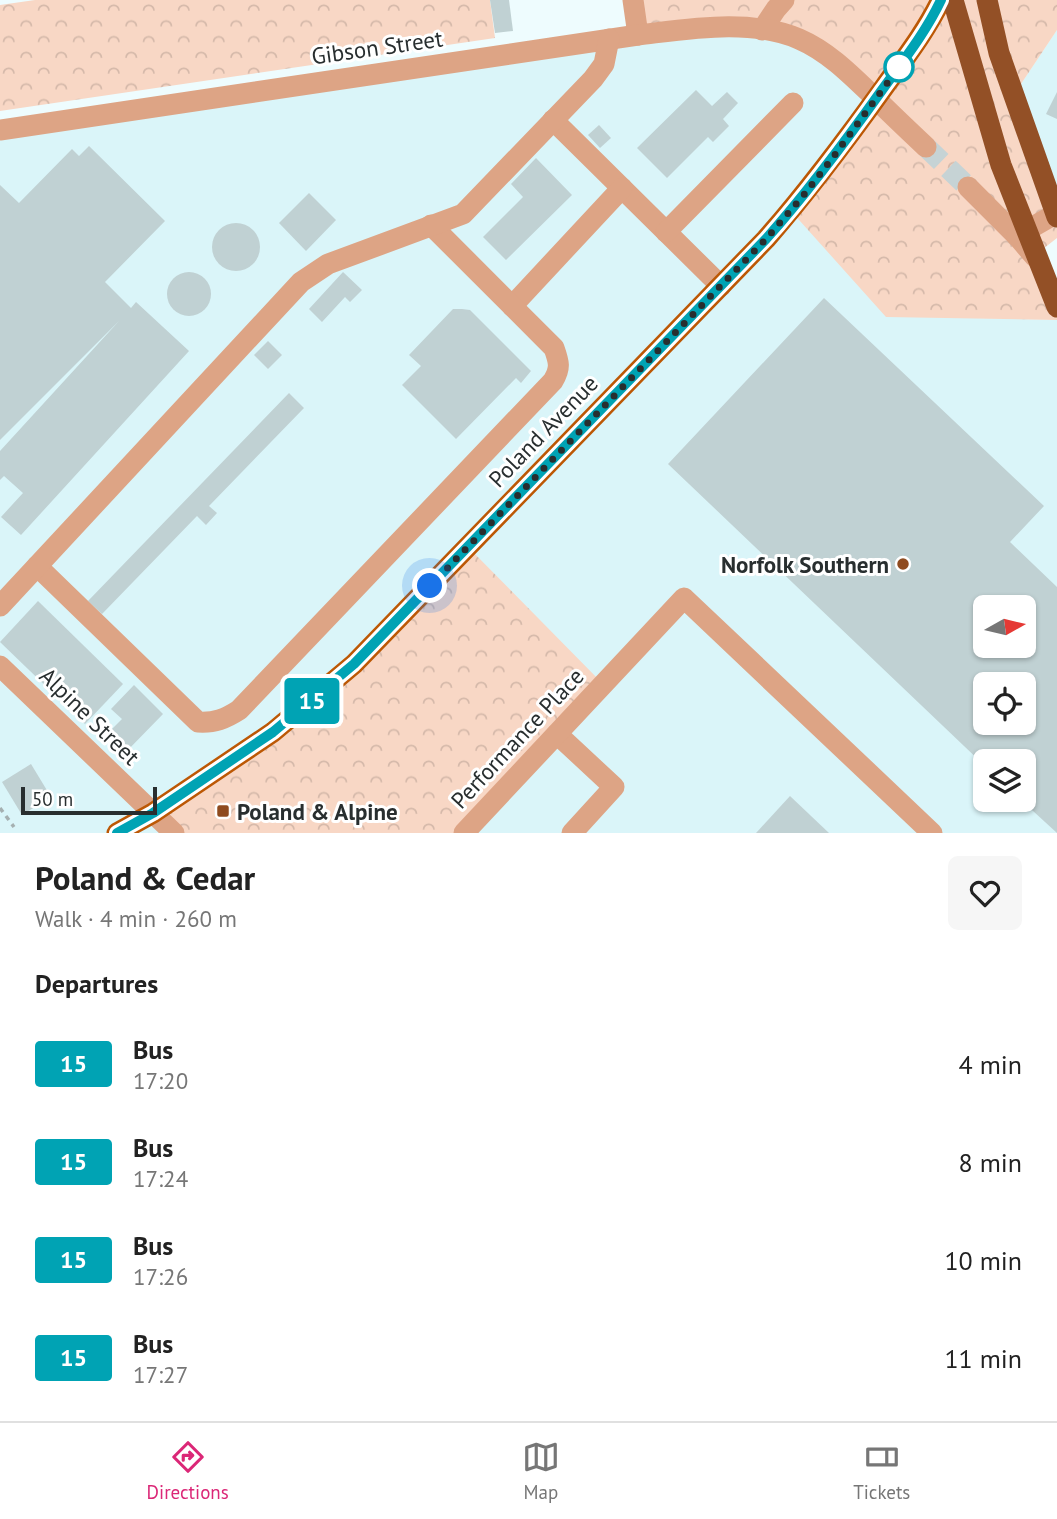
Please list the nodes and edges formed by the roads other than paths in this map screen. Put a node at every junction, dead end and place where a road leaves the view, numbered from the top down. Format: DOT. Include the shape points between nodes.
graph roads {
  1 [pos="634,0"];
  2 [pos="783,0"];
  3 [pos="941,0"];
  4 [pos="953,0"];
  5 [pos="987,0"];
  6 [pos="762,30"];
  7 [pos="638,35"];
  8 [pos="609,39"];
  9 [pos="876,99"];
  10 [pos="793,103"];
  11 [pos="553,120"];
  12 [pos="0,130"];
  13 [pos="926,147"];
  14 [pos="968,187"];
  15 [pos="622,188"];
  16 [pos="1057,215"];
  17 [pos="431,225"];
  18 [pos="666,232"];
  19 [pos="1017,236"];
  20 [pos="721,286"];
  21 [pos="1057,291"];
  22 [pos="512,306"];
  23 [pos="1057,307"];
  24 [pos="37,566"];
  25 [pos="0,606"];
  26 [pos="0,666"];
  27 [pos="556,734"];
  28 [pos="153,813"];
  29 [pos="117,833"];
  30 [pos="174,833"];
  31 [pos="464,833"];
  32 [pos="572,833"];
  33 [pos="932,833"];
  1 -- 7 [label="street"];
  2 -- 6 [label="street"];
  3 -- 9 [label="main road, Poland Avenue"];
  4 -- 23 [label="highway, bridge" via="1000,165"];
  5 -- 16 [label="highway, bridge" via="999,53"];
  6 -- 7 [label="street, Gibson Street" via="728,27"];
  6 -- 9 [label="street, Gibson Street" via="799,39 819,50"];
  7 -- 8 [label="street, Gibson Street"];
  8 -- 11 [label="street" via="604,64"];
  8 -- 12 [label="street, Gibson Street"];
  9 -- 13 [label="street, Gibson Street"];
  9 -- 20 [label="main road, Poland Avenue" via="803,196"];
  10 -- 18 [label="street"];
  11 -- 15 [label="street"];
  11 -- 17 [label="street" via="463,214"];
  14 -- 19 [label="street"];
  15 -- 18 [label="street"];
  15 -- 22 [label="street"];
  16 -- 19 [label="street"];
  17 -- 22 [label="street"];
  17 -- 24 [label="street" via="328,264 301,282"];
  18 -- 20 [label="street"];
  19 -- 21 [label="street"];
  20 -- 28 [label="main road, Poland Avenue" via="354,664 273,732"];
  22 -- 24 [label="street" via="554,348 558,372 553,381 239,710 225,719 198,722"];
  24 -- 25 [label="street"];
  26 -- 28 [label="street, Alpine Street"];
  27 -- 31 [label="street, Performance Place"];
  27 -- 32 [label="street" via="614,787"];
  27 -- 33 [label="street, Performance Place" via="684,598"];
  28 -- 29 [label="main road, Poland Avenue"];
  28 -- 30 [label="street, Alpine Street"];
}
